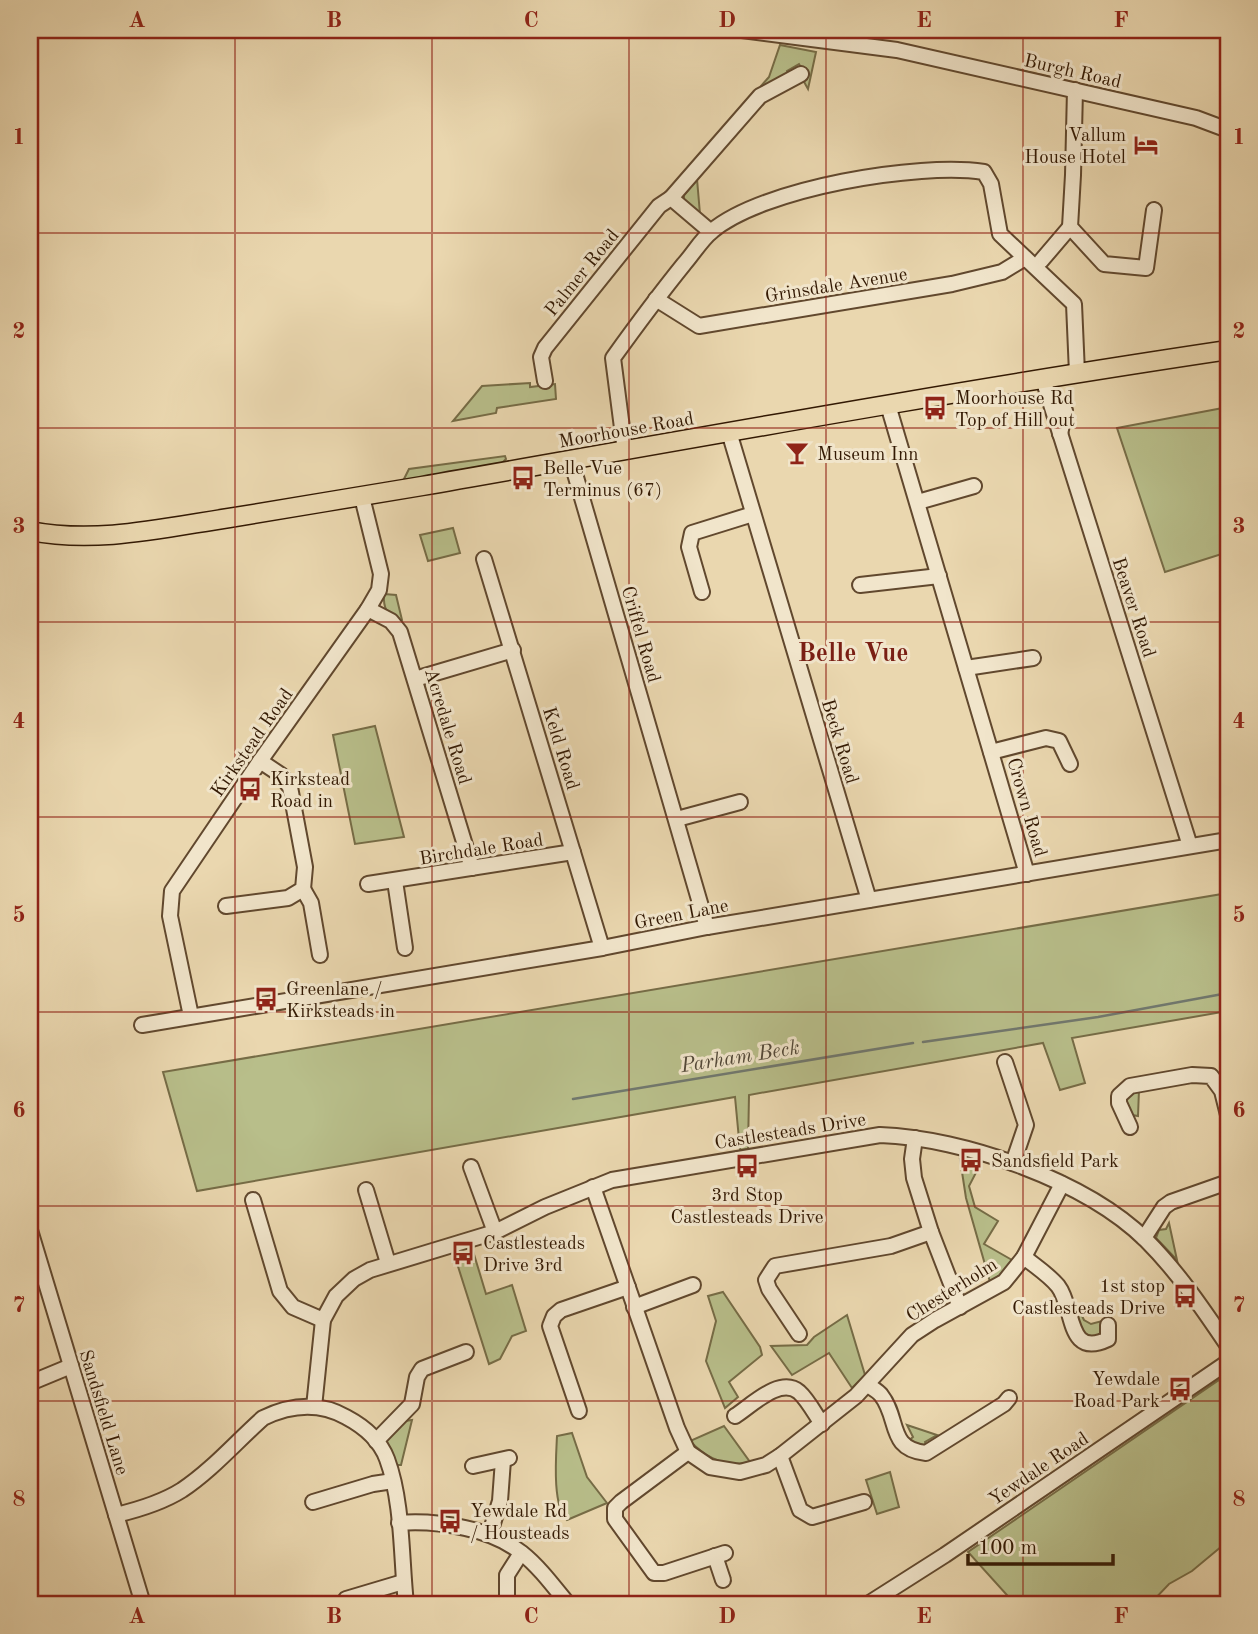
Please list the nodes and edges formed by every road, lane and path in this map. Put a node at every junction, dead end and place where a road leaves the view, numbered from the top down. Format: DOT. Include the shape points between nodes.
graph roads {
  1 [pos="742,30"];
  2 [pos="801,74"];
  3 [pos="1075,90"];
  4 [pos="1228,130"];
  5 [pos="671,198"];
  6 [pos="1154,210"];
  7 [pos="1070,228"];
  8 [pos="711,232"];
  9 [pos="1025,258"];
  10 [pos="1041,261"];
  11 [pos="1146,268"];
  12 [pos="1146,285"];
  13 [pos="656,299"];
  14 [pos="1228,350"];
  15 [pos="1077,373"];
  16 [pos="1043,379"];
  17 [pos="545,381"];
  18 [pos="888,405"];
  19 [pos="729,432"];
  20 [pos="625,451"];
  21 [pos="571,460"];
  22 [pos="974,486"];
  23 [pos="362,496"];
  24 [pos="918,502"];
  25 [pos="753,514"];
  26 [pos="30,531"];
  27 [pos="484,559"];
  28 [pos="939,576"];
  29 [pos="860,585"];
  30 [pos="702,592"];
  31 [pos="368,609"];
  32 [pos="513,650"];
  33 [pos="1033,658"];
  34 [pos="966,668"];
  35 [pos="415,679"];
  36 [pos="991,752"];
  37 [pos="260,761"];
  38 [pos="1070,764"];
  39 [pos="740,802"];
  40 [pos="677,819"];
  41 [pos="1228,840"];
  42 [pos="1190,846"];
  43 [pos="573,852"];
  44 [pos="472,869"];
  45 [pos="1027,874"];
  46 [pos="395,881"];
  47 [pos="368,884"];
  48 [pos="303,889"];
  49 [pos="869,900"];
  50 [pos="226,906"];
  51 [pos="707,927"];
  52 [pos="405,948"];
  53 [pos="601,948"];
  54 [pos="320,955"];
  55 [pos="191,1016"];
  56 [pos="142,1025"];
  57 [pos="1005,1062"];
  58 [pos="1228,1115"];
  59 [pos="1130,1128"];
  60 [pos="915,1138"];
  61 [pos="1013,1163"];
  62 [pos="471,1167"];
  63 [pos="1228,1182"];
  64 [pos="1062,1184"];
  65 [pos="593,1186"];
  66 [pos="366,1190"];
  67 [pos="253,1200"];
  68 [pos="30,1230"];
  69 [pos="495,1232"];
  70 [pos="931,1232"];
  71 [pos="1144,1238"];
  72 [pos="1024,1257"];
  73 [pos="388,1263"];
  74 [pos="693,1285"];
  75 [pos="628,1287"];
  76 [pos="635,1307"];
  77 [pos="960,1307"];
  78 [pos="323,1320"];
  79 [pos="1108,1325"];
  80 [pos="799,1334"];
  81 [pos="1228,1346"];
  82 [pos="466,1352"];
  83 [pos="1228,1362"];
  84 [pos="71,1366"];
  85 [pos="30,1382"];
  86 [pos="868,1385"];
  87 [pos="1009,1398"];
  88 [pos="314,1406"];
  89 [pos="579,1411"];
  90 [pos="735,1416"];
  91 [pos="822,1424"];
  92 [pos="376,1441"];
  93 [pos="688,1452"];
  94 [pos="780,1456"];
  95 [pos="473,1466"];
  96 [pos="393,1481"];
  97 [pos="313,1502"];
  98 [pos="864,1502"];
  99 [pos="116,1515"];
  100 [pos="399,1523"];
  101 [pos="490,1533"];
  102 [pos="521,1553"];
  103 [pos="723,1580"];
  104 [pos="403,1582"];
  105 [pos="346,1599"];
  106 [pos="143,1604"];
  107 [pos="405,1604"];
  108 [pos="506,1604"];
  109 [pos="568,1604"];
  110 [pos="868,1604"];
  1 -- 3 [label="street, Burgh Road" via="897,50"];
  2 -- 5 [label="street, Palmer Road" via="760,96"];
  3 -- 4 [label="street, Burgh Road" via="1196,118"];
  3 -- 7 [label="street"];
  5 -- 8 [label="street"];
  5 -- 17 [label="street, Palmer Road" via="659,206 545,348 541,357"];
  6 -- 11 [label="street"];
  7 -- 10 [label="street"];
  7 -- 11 [label="street" via="1104,264"];
  8 -- 9 [label="street" via="742,212 814,188 910,171 961,169 984,172 991,184 1000,234"];
  8 -- 13 [label="street"];
  9 -- 13 [label="street, Grinsdale Avenue" via="1002,272 953,284 699,326"];
  9 -- 15 [label="street" via="1074,304"];
  11 -- 12 [label="street"];
  13 -- 20 [label="street" via="613,358"];
  14 -- 15 [label="main road, Moorhouse Road"];
  15 -- 16 [label="main road, Moorhouse Road"];
  16 -- 18 [label="main road, Moorhouse Road"];
  16 -- 42 [label="street, Beaver Road" via="1048,399 1065,411 1060,435"];
  18 -- 19 [label="main road, Moorhouse Road"];
  18 -- 24 [label="street, Crown Road"];
  19 -- 20 [label="main road, Moorhouse Road"];
  19 -- 25 [label="street, Beck Road"];
  20 -- 21 [label="main road, Moorhouse Road"];
  21 -- 23 [label="main road, Moorhouse Road"];
  21 -- 40 [label="street, Criffel Road"];
  22 -- 24 [label="street"];
  23 -- 26 [label="main road, Moorhouse Road" via="150,531 91,537"];
  23 -- 31 [label="street, Kirkstead Road" via="381,574 379,590"];
  24 -- 28 [label="street, Crown Road"];
  25 -- 30 [label="street" via="692,533 689,547"];
  25 -- 49 [label="street, Beck Road"];
  27 -- 32 [label="street, Keld Road"];
  28 -- 29 [label="street"];
  28 -- 34 [label="street, Crown Road"];
  31 -- 35 [label="street, Acredale Road" via="391,621 400,632"];
  31 -- 37 [label="street, Kirkstead Road"];
  32 -- 35 [label="street"];
  32 -- 43 [label="street, Keld Road"];
  33 -- 34 [label="street"];
  34 -- 36 [label="street, Crown Road"];
  35 -- 44 [label="street, Acredale Road"];
  36 -- 38 [label="street, Crown Road" via="1046,737 1059,741"];
  36 -- 45 [label="street, Crown Road"];
  37 -- 48 [label="street" via="290,787 306,867"];
  37 -- 55 [label="street, Kirkstead Road" via="172,891 170,916"];
  39 -- 40 [label="street"];
  40 -- 51 [label="street, Criffel Road"];
  41 -- 42 [label="street, Green Lane"];
  42 -- 45 [label="street, Green Lane"];
  43 -- 44 [label="street, Birchdale Road"];
  43 -- 53 [label="street, Keld Road"];
  44 -- 46 [label="street, Birchdale Road"];
  45 -- 49 [label="street, Green Lane"];
  46 -- 47 [label="street, Birchdale Road"];
  46 -- 52 [label="street, Birchdale Road"];
  48 -- 50 [label="street" via="288,898"];
  48 -- 54 [label="street" via="311,903"];
  49 -- 51 [label="street, Green Lane"];
  51 -- 53 [label="street, Green Lane"];
  53 -- 55 [label="street, Green Lane"];
  55 -- 56 [label="street, Green Lane"];
  57 -- 61 [label="street" via="1026,1125"];
  58 -- 59 [label="street" via="1222,1091 1211,1076 1192,1075 1130,1086 1119,1097"];
  60 -- 61 [label="street, Castlesteads Drive"];
  60 -- 65 [label="street, Castlesteads Drive" via="880,1135 852,1139"];
  60 -- 70 [label="street" via="914,1178"];
  61 -- 64 [label="street, Castlesteads Drive"];
  62 -- 69 [label="street"];
  63 -- 71 [label="street" via="1171,1202"];
  64 -- 71 [label="street, Castlesteads Drive"];
  64 -- 72 [label="street, Chesterholm"];
  65 -- 69 [label="street, Castlesteads Drive"];
  65 -- 75 [label="street"];
  66 -- 73 [label="street"];
  67 -- 78 [label="street" via="281,1291 293,1307"];
  68 -- 84 [label="street, Sandsfield Lane"];
  69 -- 73 [label="street, Castlesteads Drive"];
  70 -- 77 [label="street"];
  70 -- 80 [label="street" via="891,1246 775,1266 766,1280 769,1289"];
  71 -- 81 [label="street, Castlesteads Drive" via="1186,1284"];
  72 -- 77 [label="street, Chesterholm" via="1004,1282"];
  72 -- 79 [label="street, Chesterholm" via="1059,1287 1077,1337 1096,1345 1108,1339"];
  73 -- 78 [label="street, Castlesteads Drive" via="354,1279 336,1296"];
  74 -- 76 [label="street"];
  75 -- 76 [label="street"];
  75 -- 89 [label="street" via="561,1310 550,1326"];
  76 -- 93 [label="street"];
  77 -- 86 [label="street, Chesterholm" via="912,1335"];
  78 -- 88 [label="street, Castlesteads Drive"];
  82 -- 92 [label="street" via="422,1369 410,1406"];
  83 -- 110 [label="street, Yewdale Road"];
  84 -- 85 [label="street"];
  84 -- 99 [label="street, Sandsfield Lane"];
  86 -- 87 [label="street" via="881,1395 901,1443 913,1452 926,1453"];
  86 -- 91 [label="street, Chesterholm"];
  88 -- 92 [label="street" via="361,1425"];
  88 -- 99 [label="street" via="263,1418 180,1491"];
  90 -- 91 [label="street" via="777,1388 789,1387 800,1393"];
  91 -- 94 [label="street, Chesterholm"];
  92 -- 96 [label="street"];
  93 -- 94 [label="street, Chesterholm" via="710,1467 740,1472"];
  93 -- 103 [label="street" via="621,1502 615,1508 615,1519 654,1573 720,1555"];
  94 -- 98 [label="street" via="804,1515"];
  95 -- 101 [label="street" via="506,1459"];
  96 -- 97 [label="street"];
  96 -- 100 [label="street"];
  99 -- 106 [label="street, Sandsfield Lane"];
  100 -- 101 [label="street" via="421,1521"];
  100 -- 104 [label="street"];
  101 -- 102 [label="street"];
  102 -- 108 [label="street" via="507,1575"];
  102 -- 109 [label="street"];
  104 -- 105 [label="street"];
  104 -- 107 [label="street"];
}
